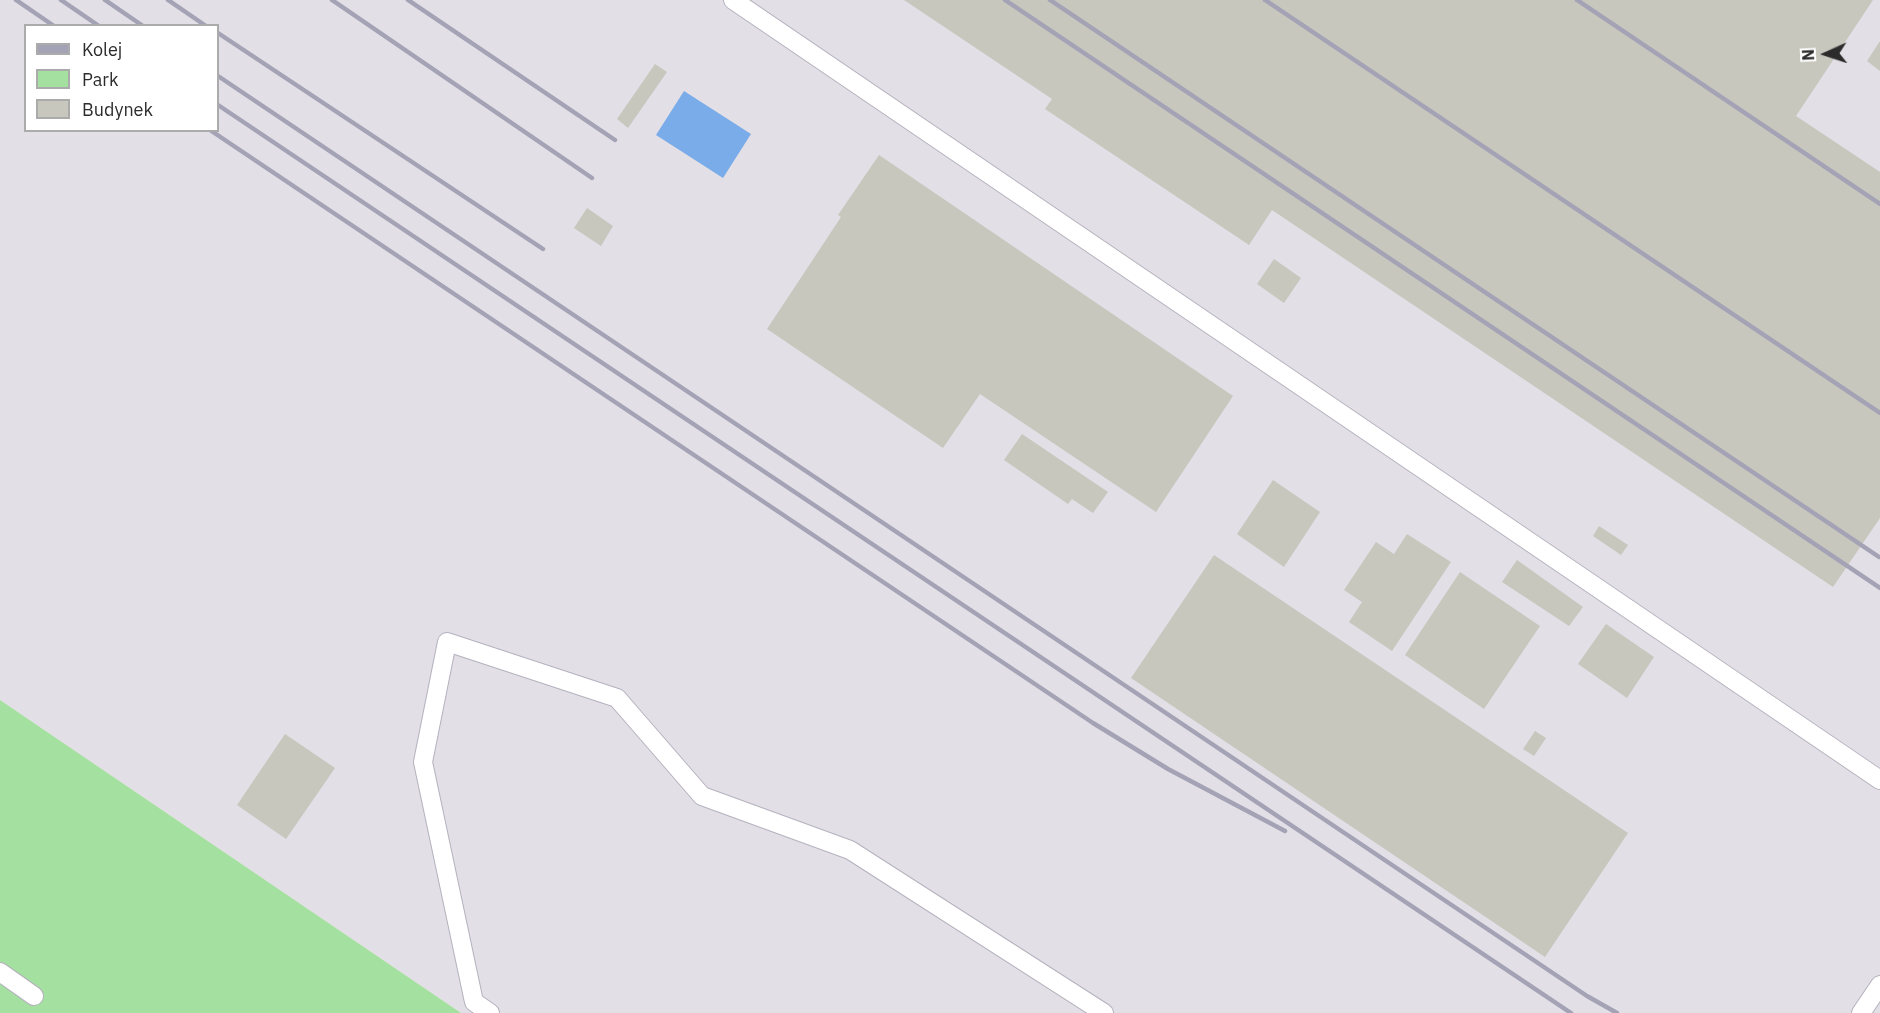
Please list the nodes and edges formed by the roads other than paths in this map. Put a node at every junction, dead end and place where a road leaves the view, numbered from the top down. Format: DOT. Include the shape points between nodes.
graph roads {
  1 [pos="734,0"];
  2 [pos="1880,780"];
  3 [pos="0,972"];
  4 [pos="1880,985"];
  5 [pos="34,996"];
  6 [pos="490,1013"];
  7 [pos="1104,1013"];
  8 [pos="1861,1013"];
  1 -- 2 [label="lane"];
  3 -- 5 [label="lane"];
  4 -- 8 [label="lane"];
  6 -- 7 [label="lane" via="474,1002 423,762 447,642 617,698 702,796 850,850"];
}
